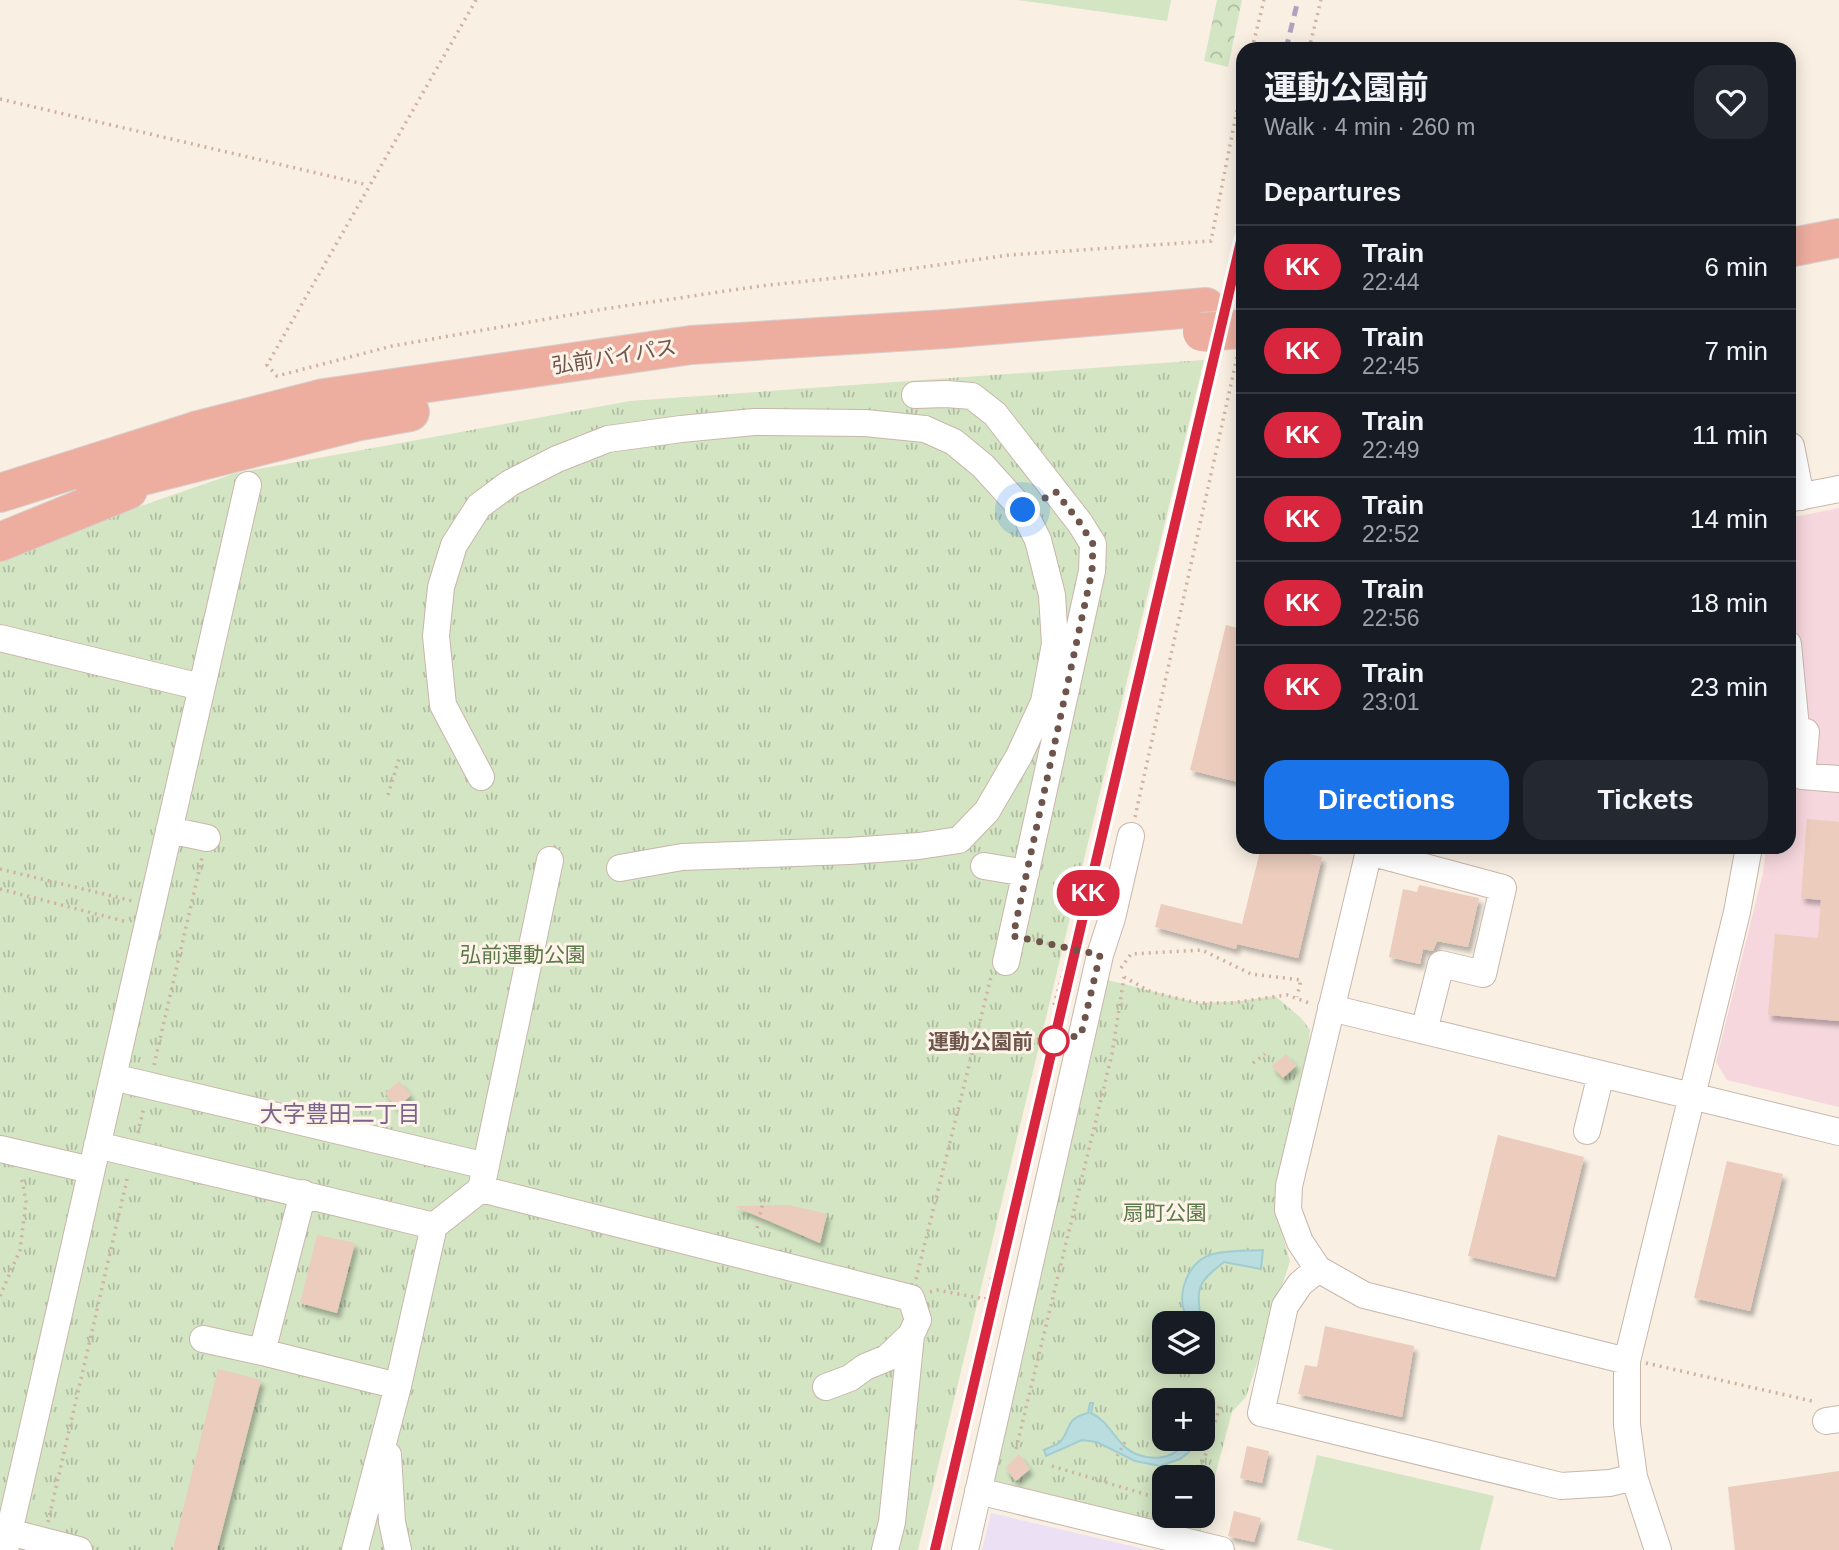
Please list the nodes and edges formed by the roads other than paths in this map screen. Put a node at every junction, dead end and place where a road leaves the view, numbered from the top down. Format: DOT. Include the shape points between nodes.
graph roads {
  1 [pos="1839,238"];
  2 [pos="1796,246"];
  3 [pos="1839,265"];
  4 [pos="1796,273"];
  5 [pos="1217,314"];
  6 [pos="1236,333"];
  7 [pos="915,395"];
  8 [pos="196,446"];
  9 [pos="0,473"];
  10 [pos="248,485"];
  11 [pos="1839,489"];
  12 [pos="1056,492"];
  13 [pos="0,494"];
  14 [pos="1796,498"];
  15 [pos="1023,510"];
  16 [pos="0,516"];
  17 [pos="0,542"];
  18 [pos="0,638"];
  19 [pos="201,687"];
  20 [pos="1796,737"];
  21 [pos="481,777"];
  22 [pos="1839,779"];
  23 [pos="169,830"];
  24 [pos="1131,836"];
  25 [pos="206,843"];
  26 [pos="1369,854"];
  27 [pos="1384,854"];
  28 [pos="1748,854"];
  29 [pos="550,860"];
  30 [pos="984,866"];
  31 [pos="620,868"];
  32 [pos="1027,873"];
  33 [pos="999,968"];
  34 [pos="1331,1008"];
  35 [pos="1424,1031"];
  36 [pos="1601,1074"];
  37 [pos="113,1077"];
  38 [pos="1690,1096"];
  39 [pos="1587,1131"];
  40 [pos="1839,1132"];
  41 [pos="9,1151"];
  42 [pos="94,1158"];
  43 [pos="483,1178"];
  44 [pos="303,1193"];
  45 [pos="434,1226"];
  46 [pos="1318,1269"];
  47 [pos="911,1335"];
  48 [pos="203,1339"];
  49 [pos="262,1352"];
  50 [pos="1628,1361"];
  51 [pos="398,1386"];
  52 [pos="826,1387"];
  53 [pos="387,1424"];
  54 [pos="1634,1477"];
  55 [pos="978,1491"];
  56 [pos="7,1541"];
  57 [pos="79,1550"];
  58 [pos="355,1550"];
  59 [pos="398,1550"];
  60 [pos="886,1550"];
  61 [pos="965,1550"];
  62 [pos="1221,1550"];
  63 [pos="1658,1550"];
  1 -- 2 [label="highway"];
  3 -- 4 [label="highway"];
  5 -- 6 [label="highway, 弘前バイパス, bridge"];
  5 -- 8 [label="highway, 弘前バイパス" via="691,345 324,398"];
  7 -- 12 [label="street" via="972,396 995,414"];
  8 -- 9 [label="highway" via="38,463"];
  8 -- 13 [label="highway, 弘前バイパス"];
  8 -- 16 [label="highway, 弘前バイパス"];
  8 -- 17 [label="highway"];
  10 -- 19 [label="street"];
  11 -- 14 [label="street"];
  12 -- 15 [label="street"];
  12 -- 32 [label="street" via="1093,544 1092,571"];
  15 -- 21 [label="street" via="954,442 925,429 865,423 754,422 608,439 556,459 479,506 454,545 440,587 436,636 443,705"];
  15 -- 31 [label="street" via="1038,540 1052,595 1055,644 1044,702 987,811 959,840 849,851 708,855"];
  18 -- 19 [label="street"];
  19 -- 23 [label="street"];
  20 -- 22 [label="street" via="1806,732 1802,776"];
  23 -- 25 [label="street"];
  23 -- 37 [label="street"];
  24 -- 55 [label="street"];
  26 -- 34 [label="street"];
  27 -- 35 [label="street" via="1503,888 1483,974 1441,964"];
  28 -- 38 [label="street"];
  29 -- 43 [label="street"];
  30 -- 32 [label="street"];
  32 -- 33 [label="street" via="1013,936"];
  34 -- 35 [label="street"];
  34 -- 46 [label="street" via="1289,1186 1288,1210 1300,1242"];
  35 -- 36 [label="street"];
  36 -- 38 [label="street"];
  36 -- 39 [label="street"];
  37 -- 42 [label="street"];
  37 -- 43 [label="street"];
  38 -- 40 [label="street"];
  38 -- 50 [label="street"];
  41 -- 42 [label="street"];
  42 -- 44 [label="street" via="133,1153"];
  42 -- 56 [label="street"];
  43 -- 45 [label="street"];
  43 -- 47 [label="street" via="911,1298 918,1320"];
  44 -- 45 [label="street"];
  44 -- 49 [label="street"];
  45 -- 51 [label="street"];
  46 -- 50 [label="street" via="1364,1295"];
  46 -- 54 [label="street" via="1285,1306 1261,1413 1561,1486"];
  47 -- 52 [label="street" via="887,1358"];
  47 -- 60 [label="street"];
  48 -- 49 [label="street"];
  49 -- 51 [label="street"];
  50 -- 54 [label="street" via="1627,1425"];
  51 -- 53 [label="street"];
  53 -- 58 [label="street"];
  53 -- 59 [label="street" via="392,1522"];
  54 -- 63 [label="street"];
  55 -- 61 [label="street"];
  55 -- 62 [label="street"];
  56 -- 57 [label="street" via="43,1541"];
}
